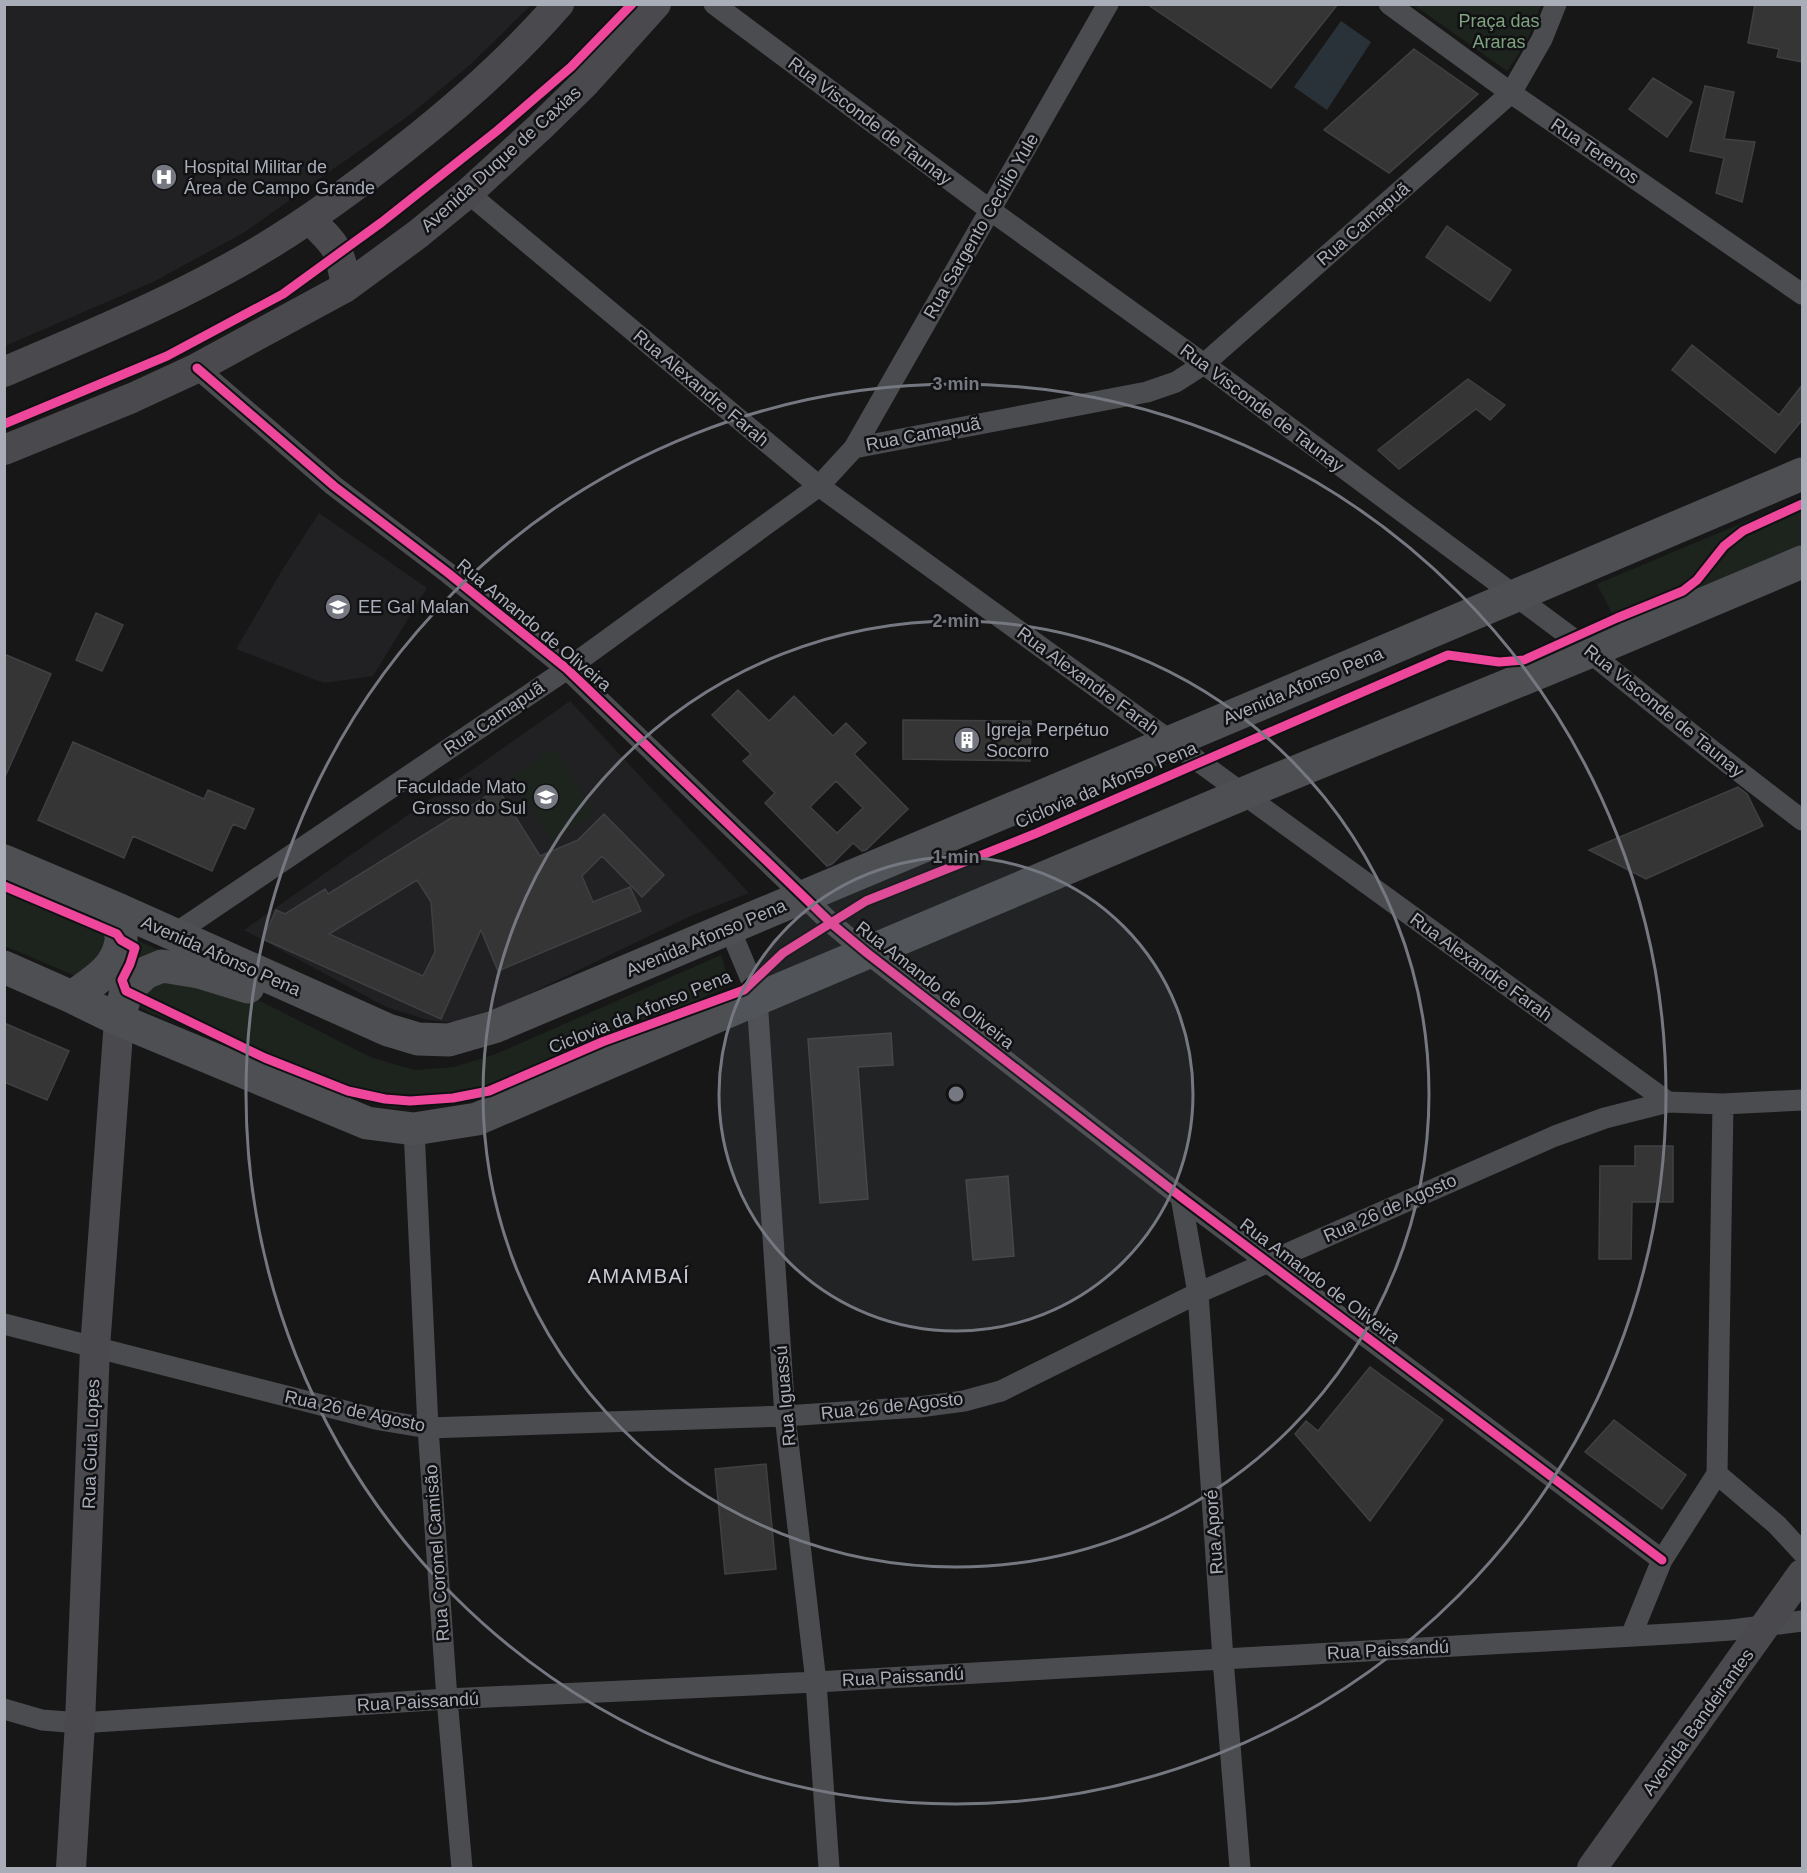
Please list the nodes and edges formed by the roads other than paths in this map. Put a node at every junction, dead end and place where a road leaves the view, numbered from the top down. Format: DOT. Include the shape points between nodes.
graph roads {
  1 [pos="560,4"];
  2 [pos="656,4"];
  3 [pos="714,4"];
  4 [pos="1108,4"];
  5 [pos="1389,4"];
  6 [pos="1556,4"];
  7 [pos="1511,93"];
  8 [pos="468,193"];
  9 [pos="990,210"];
  10 [pos="309,219"];
  11 [pos="346,287"];
  12 [pos="1803,294"];
  13 [pos="1204,364"];
  14 [pos="197,368"];
  15 [pos="4,372"];
  16 [pos="854,448"];
  17 [pos="4,450"];
  18 [pos="1803,474"];
  19 [pos="819,486"];
  20 [pos="1803,562"];
  21 [pos="1516,597"];
  22 [pos="1589,652"];
  23 [pos="567,669"];
  24 [pos="1172,741"];
  25 [pos="1243,795"];
  26 [pos="1803,820"];
  27 [pos="4,861"];
  28 [pos="805,897"];
  29 [pos="115,908"];
  30 [pos="729,927"];
  31 [pos="173,934"];
  32 [pos="867,953"];
  33 [pos="4,967"];
  34 [pos="72,997"];
  35 [pos="757,999"];
  36 [pos="119,1020"];
  37 [pos="388,1030"];
  38 [pos="1803,1100"];
  39 [pos="1668,1102"];
  40 [pos="1723,1104"];
  41 [pos="414,1129"];
  42 [pos="1181,1197"];
  43 [pos="1268,1262"];
  44 [pos="1198,1293"];
  45 [pos="4,1324"];
  46 [pos="95,1348"];
  47 [pos="785,1416"];
  48 [pos="428,1428"];
  49 [pos="1717,1474"];
  50 [pos="1803,1552"];
  51 [pos="1662,1560"];
  52 [pos="1803,1574"];
  53 [pos="1803,1621"];
  54 [pos="1767,1624"];
  55 [pos="1631,1636"];
  56 [pos="1223,1659"];
  57 [pos="816,1682"];
  58 [pos="447,1700"];
  59 [pos="4,1709"];
  60 [pos="80,1723"];
  61 [pos="71,1869"];
  62 [pos="462,1869"];
  63 [pos="829,1869"];
  64 [pos="1240,1869"];
  65 [pos="1592,1869"];
  1 -- 10 [label="main road" via="504,64 435,124"];
  2 -- 8 [label="main road, Avenida Duque de Caxias" via="585,82"];
  3 -- 9 [label="street, Rua Visconde de Taunay"];
  4 -- 9 [label="street, Rua Sargento Cecílio Yule"];
  5 -- 7 [label="street, Rua Terenos"];
  6 -- 7 [label="street, Rua Camapuã" via="1542,39"];
  7 -- 12 [label="street, Rua Terenos"];
  7 -- 13 [label="street, Rua Camapuã"];
  8 -- 11 [label="main road, Avenida Duque de Caxias"];
  8 -- 19 [label="street, Rua Alexandre Farah"];
  9 -- 13 [label="street, Rua Visconde de Taunay"];
  9 -- 16 [label="street, Rua Sargento Cecílio Yule"];
  10 -- 11 [label="main road" via="340,254"];
  10 -- 15 [label="main road" via="179,294"];
  11 -- 14 [label="main road, Avenida Duque de Caxias"];
  13 -- 16 [label="street, Rua Camapuã" via="1176,382 1147,392"];
  13 -- 21 [label="street, Rua Visconde de Taunay"];
  14 -- 17 [label="main road, Avenida Duque de Caxias"];
  14 -- 23 [label="street, Rua Amando de Oliveira" via="334,486"];
  16 -- 19 [label="street, Rua Camapuã"];
  18 -- 21 [label="main road, Avenida Afonso Pena"];
  19 -- 23 [label="street, Rua Camapuã"];
  19 -- 24 [label="street, Rua Alexandre Farah"];
  20 -- 22 [label="main road"];
  21 -- 22 [label="street, Rua Visconde de Taunay"];
  21 -- 24 [label="main road, Avenida Afonso Pena"];
  22 -- 25 [label="main road"];
  22 -- 26 [label="street, Rua Visconde de Taunay"];
  23 -- 28 [label="street, Rua Amando de Oliveira"];
  23 -- 31 [label="street, Rua Camapuã"];
  24 -- 25 [label="street, Rua Alexandre Farah"];
  24 -- 28 [label="main road, Avenida Afonso Pena"];
  25 -- 32 [label="main road"];
  25 -- 39 [label="street, Rua Alexandre Farah"];
  27 -- 29 [label="main road, Avenida Afonso Pena"];
  28 -- 30 [label="main road, Avenida Afonso Pena"];
  28 -- 32 [label="street, Rua Amando de Oliveira"];
  29 -- 31 [label="main road, Avenida Afonso Pena"];
  29 -- 34 [label="main road" via="122,940 115,959 104,974"];
  30 -- 35 [label="street, Rua Iguassú"];
  30 -- 37 [label="main road, Avenida Afonso Pena" via="494,1027 449,1040 418,1039"];
  31 -- 37 [label="main road, Avenida Afonso Pena"];
  32 -- 35 [label="main road"];
  32 -- 42 [label="street, Rua Amando de Oliveira"];
  33 -- 34 [label="main road"];
  34 -- 36 [label="main road"];
  35 -- 41 [label="main road" via="477,1119"];
  35 -- 47 [label="street, Rua Iguassú"];
  36 -- 37 [label="main road" via="126,991 145,973 162,966 199,972"];
  36 -- 41 [label="main road" via="367,1123"];
  36 -- 46 [label="main road, Rua Guia Lopes"];
  38 -- 40 [label="street, Rua 26 de Agosto"];
  39 -- 40 [label="street, Rua 26 de Agosto"];
  39 -- 43 [label="street, Rua 26 de Agosto" via="1555,1136"];
  40 -- 49 [label="street"];
  41 -- 48 [label="street, Rua Coronel Camisão"];
  42 -- 43 [label="street, Rua Amando de Oliveira"];
  42 -- 44 [label="street, Rua Aporé"];
  43 -- 44 [label="street, Rua 26 de Agosto"];
  43 -- 51 [label="street, Rua Amando de Oliveira"];
  44 -- 47 [label="street, Rua 26 de Agosto" via="1001,1391 919,1407"];
  44 -- 56 [label="street, Rua Aporé"];
  45 -- 46 [label="street, Rua 26 de Agosto"];
  46 -- 48 [label="street, Rua 26 de Agosto" via="380,1420"];
  46 -- 60 [label="main road, Rua Guia Lopes"];
  47 -- 48 [label="street, Rua 26 de Agosto"];
  47 -- 57 [label="street, Rua Iguassú"];
  48 -- 58 [label="street, Rua Coronel Camisão"];
  49 -- 50 [label="street"];
  49 -- 51 [label="street"];
  51 -- 55 [label="street"];
  52 -- 54 [label="main road, Avenida Bandeirantes"];
  53 -- 54 [label="street, Rua Paissandú"];
  54 -- 55 [label="street, Rua Paissandú"];
  54 -- 65 [label="main road, Avenida Bandeirantes"];
  55 -- 56 [label="street, Rua Paissandú"];
  56 -- 57 [label="street, Rua Paissandú"];
  56 -- 64 [label="street, Rua Aporé"];
  57 -- 58 [label="street, Rua Paissandú"];
  57 -- 63 [label="street, Rua Iguassú"];
  58 -- 60 [label="street, Rua Paissandú"];
  58 -- 62 [label="street, Rua Coronel Camisão"];
  59 -- 60 [label="street, Rua Paissandú" via="42,1720"];
  60 -- 61 [label="main road, Rua Guia Lopes"];
}
